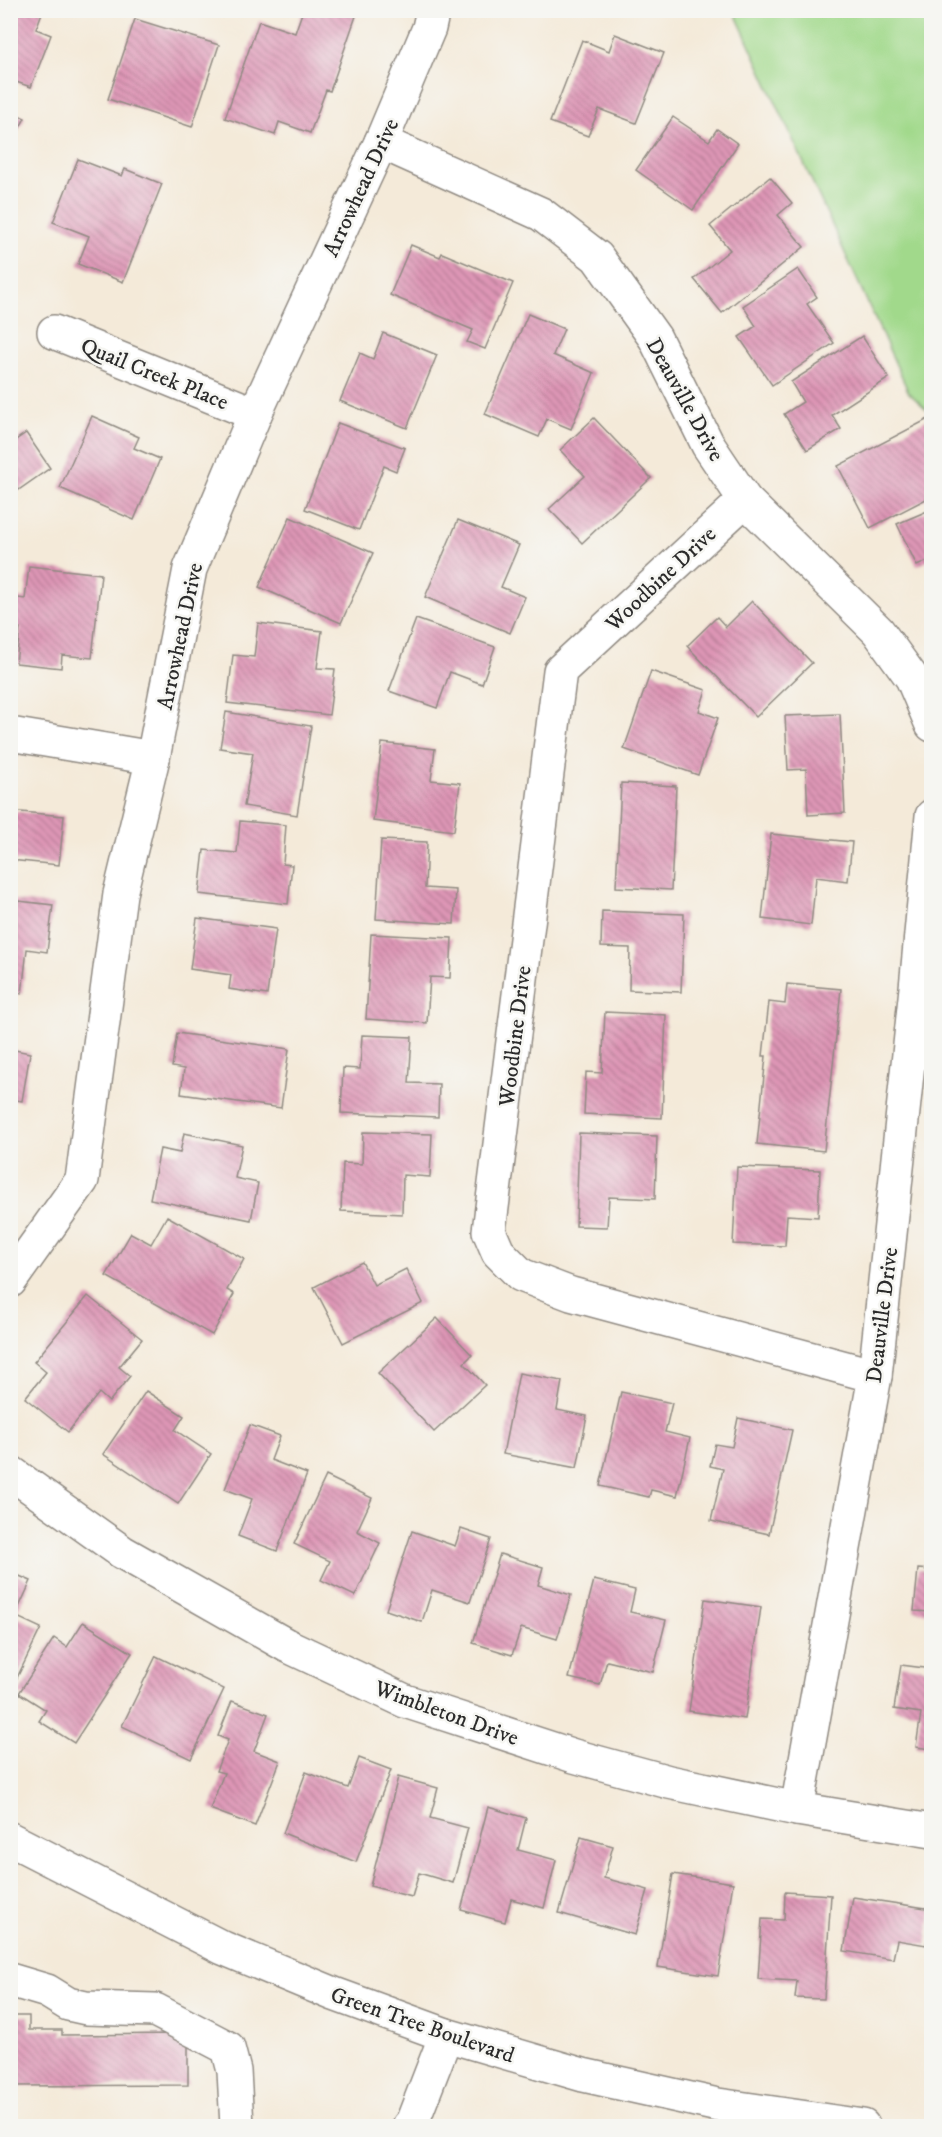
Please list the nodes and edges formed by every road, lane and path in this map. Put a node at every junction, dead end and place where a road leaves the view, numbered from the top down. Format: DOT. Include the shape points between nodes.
graph roads {
  1 [pos="433,10"];
  2 [pos="381,142"];
  3 [pos="54,332"];
  4 [pos="255,414"];
  5 [pos="745,500"];
  6 [pos="932,725"];
  7 [pos="10,734"];
  8 [pos="153,758"];
  9 [pos="932,816"];
  10 [pos="924,989"];
  11 [pos="10,1281"];
  12 [pos="875,1376"];
  13 [pos="10,1472"];
  14 [pos="797,1809"];
  15 [pos="932,1831"];
  16 [pos="12,1844"];
  17 [pos="10,1980"];
  18 [pos="446,2035"];
  19 [pos="413,2125"];
  20 [pos="237,2127"];
  21 [pos="863,2127"];
  1 -- 2 [label="street, Arrowhead Drive"];
  2 -- 4 [label="street, Arrowhead Drive"];
  2 -- 5 [label="street, Deauville Drive" via="541,214 597,257 655,338 708,445"];
  3 -- 4 [label="street, Quail Creek Place"];
  4 -- 8 [label="street, Arrowhead Drive" via="190,569"];
  5 -- 6 [label="street, Deauville Drive" via="878,631 912,678"];
  5 -- 12 [label="street, Woodbine Drive" via="560,671 489,1231 498,1252 521,1275 571,1294"];
  7 -- 8 [label="street"];
  8 -- 11 [label="street, Arrowhead Drive" via="120,894 82,1180"];
  9 -- 10 [label="street, Deauville Drive"];
  10 -- 12 [label="street, Deauville Drive"];
  12 -- 14 [label="street, Deauville Drive"];
  13 -- 14 [label="street, Wimbleton Drive" via="122,1552 286,1645 405,1701 574,1756 669,1782"];
  14 -- 15 [label="street, Wimbleton Drive"];
  16 -- 18 [label="street, Green Tree Boulevard" via="223,1948"];
  17 -- 20 [label="street" via="86,2008 155,2010 228,2049 234,2071"];
  18 -- 19 [label="street"];
  18 -- 21 [label="street, Green Tree Boulevard" via="583,2075 718,2105"];
}
